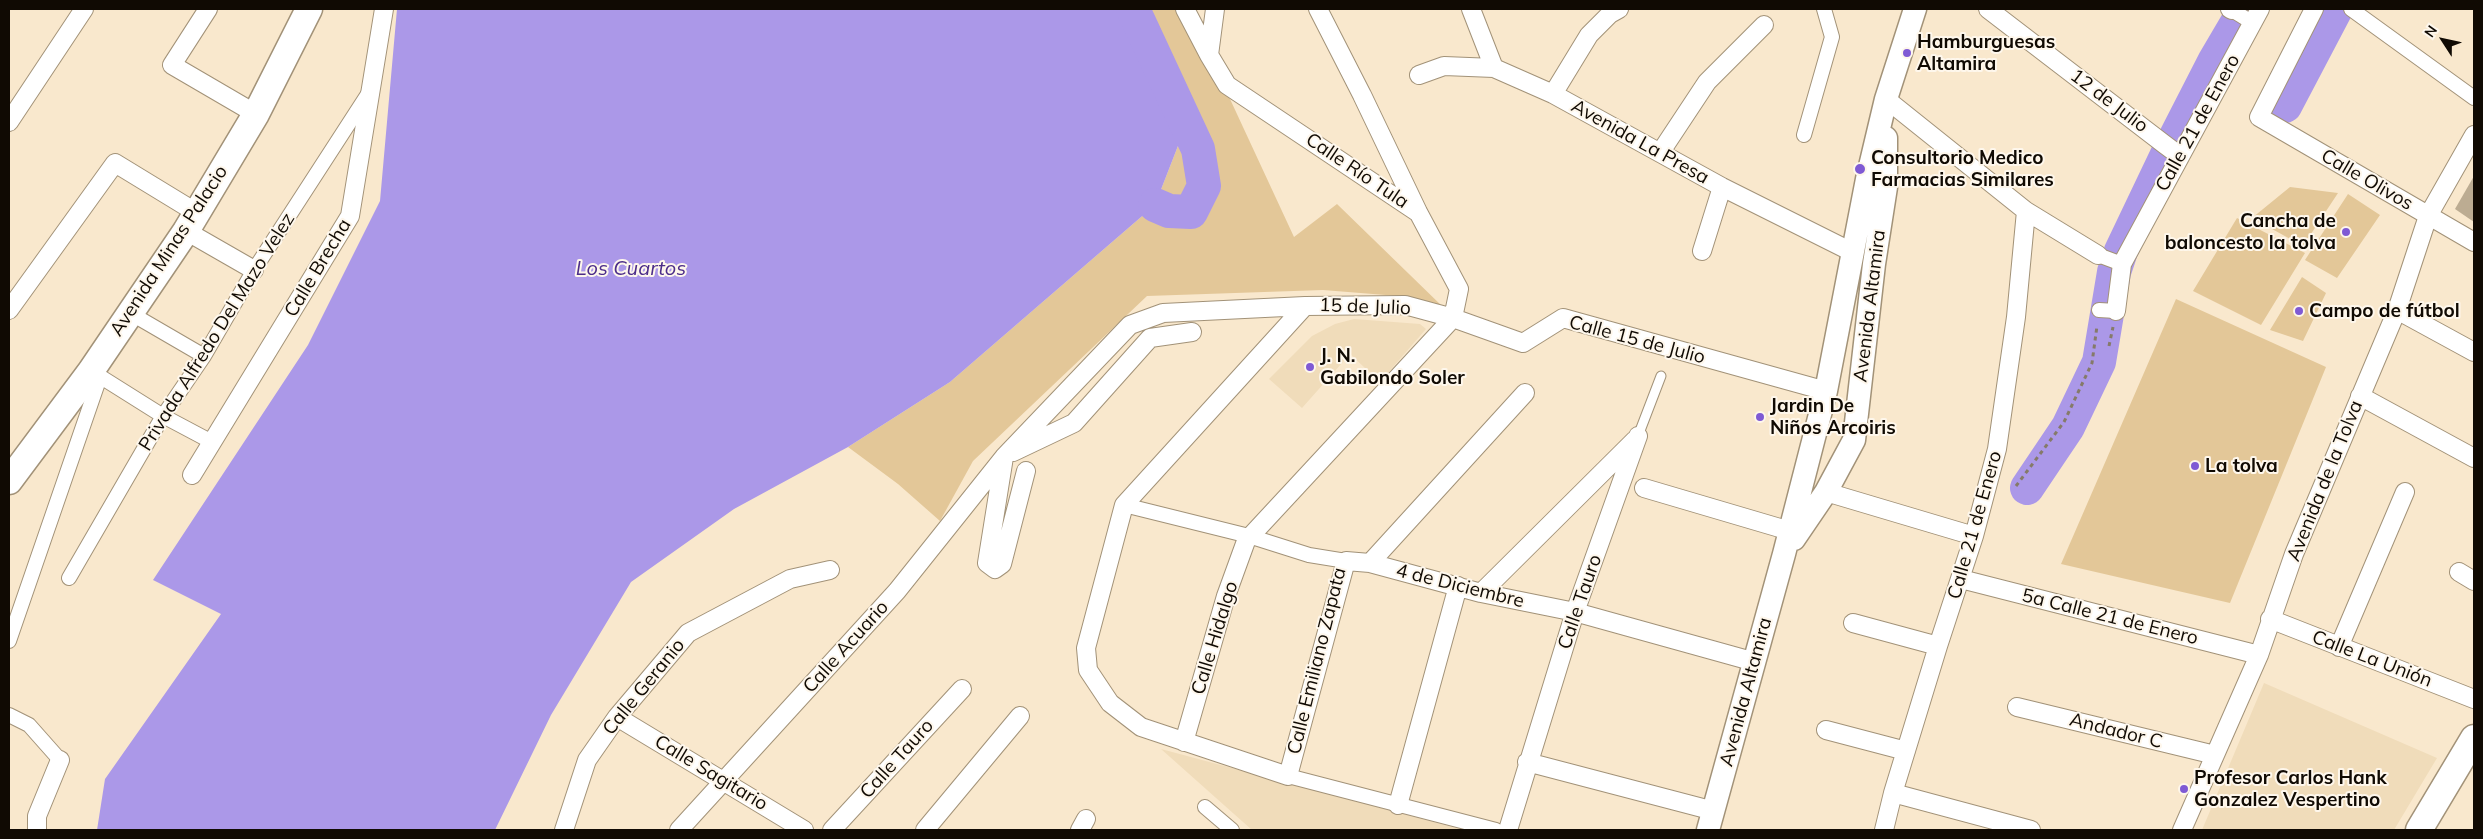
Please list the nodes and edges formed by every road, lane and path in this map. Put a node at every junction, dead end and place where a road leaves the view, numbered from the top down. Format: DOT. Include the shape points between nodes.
graph roads {
  1 [pos="84,9"];
  2 [pos="208,9"];
  3 [pos="309,9"];
  4 [pos="384,9"];
  5 [pos="1186,9"];
  6 [pos="1216,9"];
  7 [pos="1318,9"];
  8 [pos="1472,9"];
  9 [pos="1620,9"];
  10 [pos="1824,9"];
  11 [pos="1914,9"];
  12 [pos="1988,9"];
  13 [pos="2231,9"];
  14 [pos="2314,9"];
  15 [pos="2351,9"];
  16 [pos="2257,16"];
  17 [pos="1764,25"];
  18 [pos="1208,56"];
  19 [pos="1494,68"];
  20 [pos="1419,74"];
  21 [pos="371,90"];
  22 [pos="1553,94"];
  23 [pos="2474,98"];
  24 [pos="1886,99"];
  25 [pos="256,114"];
  26 [pos="9,122"];
  27 [pos="1804,135"];
  28 [pos="2474,135"];
  29 [pos="2173,152"];
  30 [pos="1660,153"];
  31 [pos="1722,187"];
  32 [pos="2026,211"];
  33 [pos="1418,212"];
  34 [pos="2428,216"];
  35 [pos="192,222"];
  36 [pos="2474,242"];
  37 [pos="1702,251"];
  38 [pos="1854,253"];
  39 [pos="2098,255"];
  40 [pos="2122,264"];
  41 [pos="254,270"];
  42 [pos="1305,306"];
  43 [pos="9,310"];
  44 [pos="2108,310"];
  45 [pos="2397,310"];
  46 [pos="130,313"];
  47 [pos="1453,318"];
  48 [pos="1192,332"];
  49 [pos="2474,352"];
  50 [pos="204,356"];
  51 [pos="95,374"];
  52 [pos="1660,376"];
  53 [pos="1826,391"];
  54 [pos="1525,393"];
  55 [pos="2360,396"];
  56 [pos="163,416"];
  57 [pos="1638,436"];
  58 [pos="212,442"];
  59 [pos="1004,457"];
  60 [pos="2474,458"];
  61 [pos="1026,471"];
  62 [pos="192,475"];
  63 [pos="9,481"];
  64 [pos="2016,486"];
  65 [pos="1644,488"];
  66 [pos="1826,492"];
  67 [pos="2405,492"];
  68 [pos="1124,505"];
  69 [pos="1790,531"];
  70 [pos="1249,536"];
  71 [pos="1974,536"];
  72 [pos="1784,554"];
  73 [pos="1346,561"];
  74 [pos="1370,563"];
  75 [pos="830,570"];
  76 [pos="69,578"];
  77 [pos="1961,579"];
  78 [pos="1458,586"];
  79 [pos="1481,593"];
  80 [pos="1575,612"];
  81 [pos="2270,619"];
  82 [pos="1852,623"];
  83 [pos="9,641"];
  84 [pos="1938,646"];
  85 [pos="2339,646"];
  86 [pos="2259,655"];
  87 [pos="1755,662"];
  88 [pos="962,689"];
  89 [pos="2474,699"];
  90 [pos="2017,707"];
  91 [pos="9,715"];
  92 [pos="1020,716"];
  93 [pos="617,717"];
  94 [pos="1826,730"];
  95 [pos="2474,738"];
  96 [pos="1184,742"];
  97 [pos="1906,751"];
  98 [pos="2214,755"];
  99 [pos="60,760"];
  100 [pos="1527,762"];
  101 [pos="1288,776"];
  102 [pos="725,782"];
  103 [pos="1893,793"];
  104 [pos="1398,805"];
  105 [pos="1205,807"];
  106 [pos="1711,821"];
  107 [pos="37,830"];
  108 [pos="564,830"];
  109 [pos="679,830"];
  110 [pos="804,830"];
  111 [pos="832,830"];
  112 [pos="925,830"];
  113 [pos="1232,830"];
  114 [pos="1496,830"];
  115 [pos="1508,830"];
  116 [pos="1884,830"];
  117 [pos="2030,830"];
  118 [pos="2182,830"];
  119 [pos="2418,830"];
  1 -- 26 [label="street"];
  2 -- 25 [label="street" via="172,65"];
  3 -- 25 [label="main road, Avenida Minas Palacio"];
  4 -- 21 [label="street, Calle Brecha"];
  5 -- 18 [label="street, Calle Río Tula"];
  6 -- 18 [label="street"];
  7 -- 33 [label="street"];
  8 -- 19 [label="street"];
  9 -- 22 [label="street" via="1610,14 1589,35"];
  10 -- 27 [label="street" via="1832,38"];
  11 -- 24 [label="street, Avenida Altamira"];
  12 -- 29 [label="street, 12 de Julio"];
  13 -- 16 [label="street"];
  14 -- 34 [label="street, Calle Olivos" via="2259,117"];
  15 -- 23 [label="street"];
  16 -- 29 [label="street, Calle 21 de Enero"];
  17 -- 30 [label="street" via="1707,82"];
  18 -- 33 [label="street, Calle Río Tula" via="1227,85"];
  19 -- 20 [label="street, Avenida La Presa" via="1444,66"];
  19 -- 22 [label="street, Avenida La Presa"];
  21 -- 41 [label="street, Privada Alfredo Del Mazo Velez"];
  21 -- 58 [label="street, Calle Brecha" via="350,216"];
  22 -- 30 [label="street, Avenida La Presa"];
  24 -- 32 [label="street"];
  24 -- 38 [label="street, Avenida Altamira"];
  24 -- 66 [label="street, Avenida Altamira" via="1886,187 1854,440"];
  25 -- 35 [label="main road, Avenida Minas Palacio"];
  28 -- 34 [label="street, Avenida de la Tolva"];
  29 -- 40 [label="street, Calle 21 de Enero"];
  30 -- 31 [label="street, Avenida La Presa"];
  31 -- 37 [label="street"];
  31 -- 38 [label="street, Avenida La Presa"];
  32 -- 39 [label="street"];
  32 -- 71 [label="street, Calle 21 de Enero" via="2016,317 1997,449"];
  33 -- 47 [label="street, Calle Río Tula" via="1459,289"];
  34 -- 36 [label="street, Calle Olivos"];
  34 -- 45 [label="street, Avenida de la Tolva"];
  35 -- 41 [label="street"];
  35 -- 43 [label="street" via="114,163"];
  35 -- 46 [label="main road, Avenida Minas Palacio"];
  38 -- 53 [label="street, Avenida Altamira"];
  39 -- 40 [label="street"];
  40 -- 44 [label="street"];
  41 -- 50 [label="street, Privada Alfredo Del Mazo Velez"];
  42 -- 47 [label="street, 15 de Julio" via="1405,305"];
  42 -- 59 [label="street, 15 de Julio" via="1163,313 1130,325"];
  42 -- 68 [label="street"];
  44 -- 64 [label="path" via="2092,363 2064,422"];
  45 -- 49 [label="street"];
  45 -- 55 [label="street, Avenida de la Tolva"];
  46 -- 50 [label="street"];
  46 -- 51 [label="main road, Avenida Minas Palacio"];
  47 -- 53 [label="street, Calle 15 de Julio" via="1523,343 1563,318"];
  47 -- 70 [label="street"];
  48 -- 59 [label="street" via="1150,338 1074,424"];
  50 -- 56 [label="street, Privada Alfredo Del Mazo Velez"];
  51 -- 56 [label="street"];
  51 -- 63 [label="main road, Avenida Minas Palacio"];
  51 -- 83 [label="street"];
  52 -- 57 [label="lane, Calle Tauro"];
  53 -- 69 [label="street, Avenida Altamira"];
  54 -- 74 [label="street"];
  55 -- 60 [label="street"];
  55 -- 81 [label="street, Avenida de la Tolva"];
  56 -- 58 [label="street"];
  56 -- 76 [label="street, Privada Alfredo Del Mazo Velez"];
  57 -- 79 [label="street"];
  57 -- 80 [label="street, Calle Tauro"];
  58 -- 62 [label="street, Calle Brecha"];
  59 -- 61 [label="street" via="986,563 995,569 1002,564"];
  59 -- 102 [label="street, Calle Acuario" via="897,591"];
  65 -- 69 [label="street"];
  66 -- 71 [label="street"];
  66 -- 72 [label="street, Avenida Altamira"];
  67 -- 85 [label="street"];
  68 -- 70 [label="street, Calle Emiliano Zapata"];
  68 -- 96 [label="street" via="1086,648 1088,670 1110,703 1141,727"];
  69 -- 72 [label="street, Avenida Altamira"];
  70 -- 73 [label="street, Calle Emiliano Zapata" via="1309,555"];
  70 -- 96 [label="street, Calle Hidalgo" via="1226,596"];
  71 -- 77 [label="street, Calle 21 de Enero"];
  72 -- 87 [label="street, Avenida Altamira"];
  73 -- 74 [label="street, 4 de Diciembre"];
  73 -- 101 [label="street, Calle Emiliano Zapata"];
  74 -- 78 [label="street, 4 de Diciembre"];
  75 -- 93 [label="street, Calle Geranio" via="790,579 688,633"];
  77 -- 84 [label="street, Calle 21 de Enero"];
  77 -- 86 [label="street, 5a Calle 21 de Enero"];
  78 -- 79 [label="street, 4 de Diciembre"];
  78 -- 104 [label="street"];
  79 -- 80 [label="street, 4 de Diciembre"];
  80 -- 87 [label="street, 4 de Diciembre"];
  80 -- 100 [label="street, Calle Tauro"];
  81 -- 85 [label="street, Calle La Unión"];
  81 -- 86 [label="street, Avenida de la Tolva"];
  82 -- 84 [label="street"];
  84 -- 97 [label="street, Calle 21 de Enero"];
  85 -- 89 [label="street, Calle La Unión"];
  86 -- 98 [label="street, Avenida de la Tolva"];
  87 -- 106 [label="street, Avenida Altamira"];
  88 -- 111 [label="street, Calle Tauro"];
  90 -- 98 [label="street, Andador C"];
  91 -- 99 [label="street" via="29,725"];
  92 -- 112 [label="street"];
  93 -- 102 [label="street, Calle Sagitario"];
  93 -- 108 [label="street, Calle Geranio" via="587,760"];
  94 -- 97 [label="street"];
  95 -- 119 [label="main road"];
  96 -- 101 [label="street"];
  97 -- 103 [label="street, Calle 21 de Enero"];
  98 -- 118 [label="street, Avenida de la Tolva"];
  99 -- 107 [label="street" via="37,816"];
  100 -- 106 [label="street"];
  100 -- 115 [label="street, Calle Tauro"];
  101 -- 104 [label="street"];
  102 -- 109 [label="street, Calle Acuario"];
  102 -- 110 [label="street, Calle Sagitario"];
  103 -- 116 [label="street, Calle 21 de Enero"];
  103 -- 117 [label="street"];
  104 -- 114 [label="street"];
  105 -- 113 [label="street"];
}
